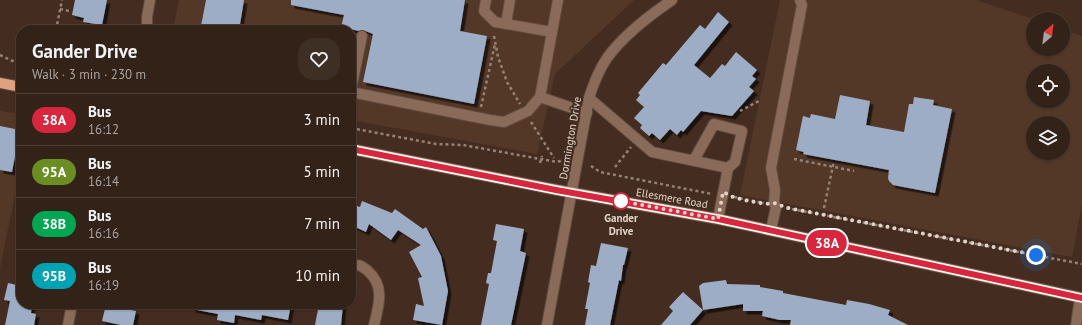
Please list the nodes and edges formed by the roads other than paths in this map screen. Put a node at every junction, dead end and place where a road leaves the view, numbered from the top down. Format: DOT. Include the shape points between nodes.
graph roads {
  1 [pos="150,0"];
  2 [pos="486,0"];
  3 [pos="510,0"];
  4 [pos="558,0"];
  5 [pos="800,0"];
  6 [pos="669,1"];
  7 [pos="506,24"];
  8 [pos="148,25"];
  9 [pos="552,32"];
  10 [pos="362,36"];
  11 [pos="356,66"];
  12 [pos="0,83"];
  13 [pos="16,86"];
  14 [pos="356,92"];
  15 [pos="540,97"];
  16 [pos="589,98"];
  17 [pos="586,113"];
  18 [pos="356,150"];
  19 [pos="694,160"];
  20 [pos="728,168"];
  21 [pos="572,192"];
  22 [pos="718,219"];
  23 [pos="771,230"];
  24 [pos="356,265"];
  25 [pos="1081,298"];
  26 [pos="71,309"];
  27 [pos="68,325"];
  28 [pos="374,325"];
  29 [pos="547,325"];
  30 [pos="1076,325"];
  1 -- 8 [label="street"];
  2 -- 7 [label="street" via="484,11 495,22"];
  3 -- 7 [label="street"];
  4 -- 9 [label="street"];
  5 -- 23 [label="street" via="802,5 771,168 776,208"];
  6 -- 16 [label="street, Dormington Drive" via="625,37 614,50 602,68"];
  7 -- 9 [label="street"];
  9 -- 15 [label="street"];
  10 -- 11 [label="street"];
  12 -- 13 [label="main road"];
  14 -- 15 [label="street" via="504,122 528,111"];
  15 -- 17 [label="street"];
  16 -- 17 [label="street, Dormington Drive"];
  16 -- 19 [label="street" via="652,152"];
  17 -- 21 [label="street, Dormington Drive"];
  18 -- 21 [label="main road, Ellesmere Road"];
  19 -- 20 [label="street"];
  19 -- 20 [label="street" via="714,124 742,131 735,162"];
  20 -- 22 [label="street"];
  21 -- 22 [label="main road, Ellesmere Road"];
  21 -- 29 [label="street"];
  22 -- 23 [label="main road, Ellesmere Road"];
  23 -- 25 [label="main road, Ellesmere Road"];
  24 -- 28 [label="street" via="361,265 377,281 380,301"];
  25 -- 30 [label="street"];
  26 -- 27 [label="street"];
}
